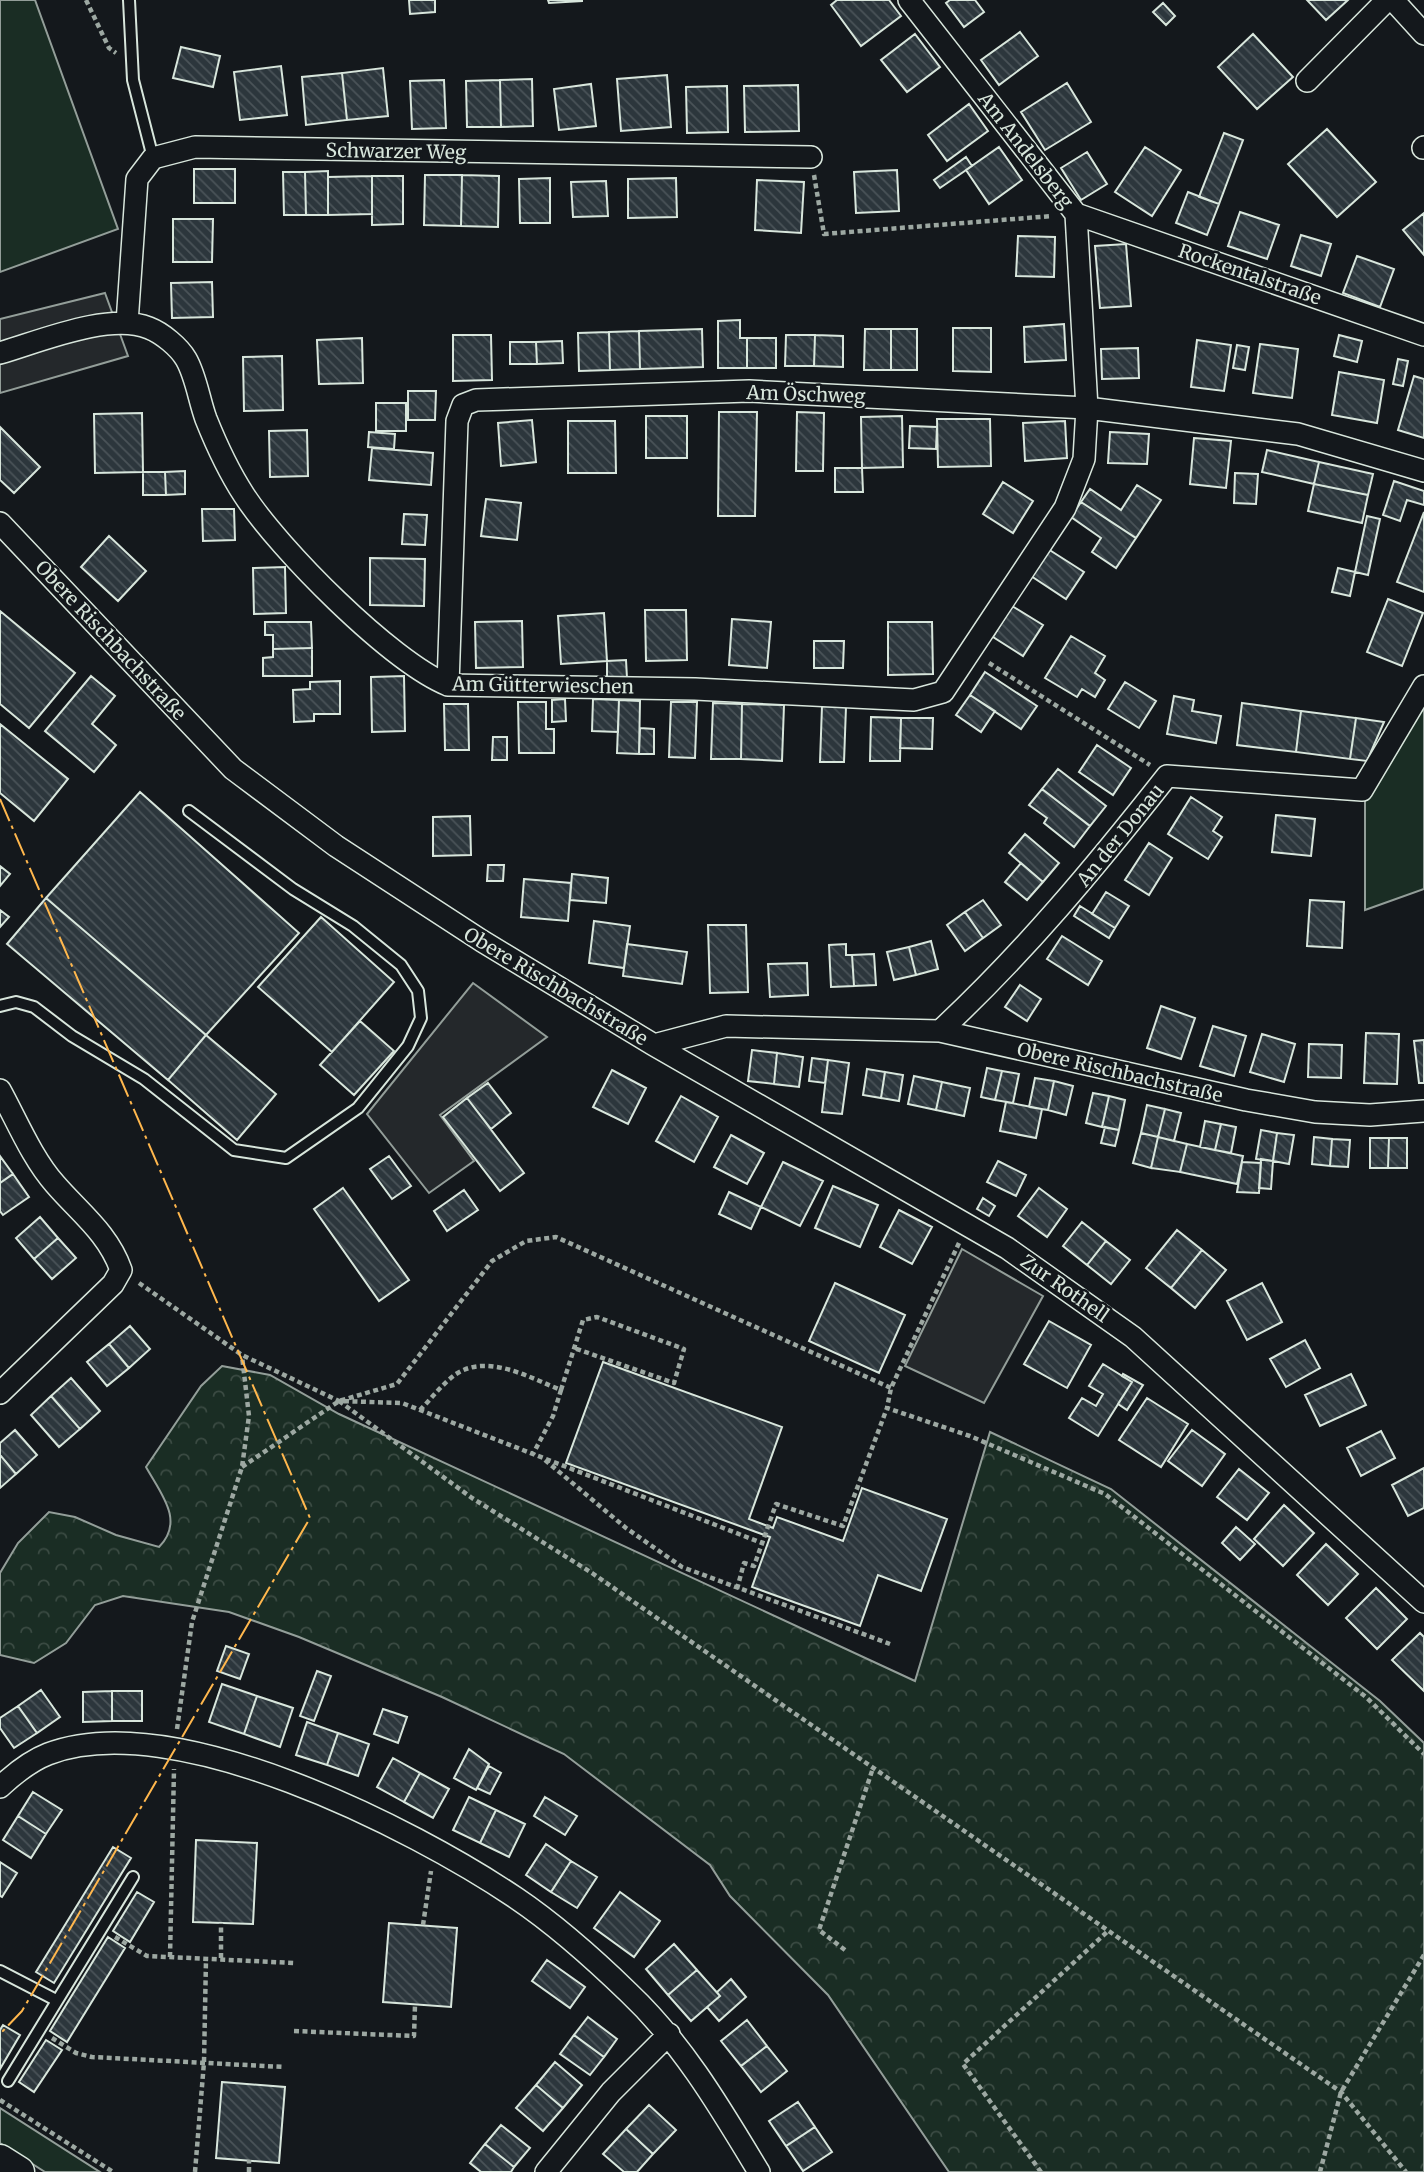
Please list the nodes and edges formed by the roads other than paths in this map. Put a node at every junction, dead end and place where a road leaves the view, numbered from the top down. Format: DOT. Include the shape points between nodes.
graph roads {
  1 [pos="129,0"];
  2 [pos="909,0"];
  3 [pos="1387,0"];
  4 [pos="1393,0"];
  5 [pos="1424,34"];
  6 [pos="1307,81"];
  7 [pos="811,157"];
  8 [pos="153,158"];
  9 [pos="1076,214"];
  10 [pos="127,323"];
  11 [pos="1424,335"];
  12 [pos="0,352"];
  13 [pos="1087,408"];
  14 [pos="1424,471"];
  15 [pos="0,523"];
  16 [pos="448,685"];
  17 [pos="1424,686"];
  18 [pos="189,811"];
  19 [pos="0,1006"];
  20 [pos="940,1031"];
  21 [pos="654,1045"];
  22 [pos="0,1090"];
  23 [pos="1424,1111"];
  24 [pos="0,1393"];
  25 [pos="1424,1602"];
  26 [pos="0,1787"];
  27 [pos="133,1877"];
  28 [pos="0,1970"];
  29 [pos="55,2000"];
  30 [pos="669,2034"];
  31 [pos="8,2081"];
  32 [pos="0,2160"];
  33 [pos="19,2172"];
  34 [pos="546,2172"];
  35 [pos="759,2172"];
  1 -- 8 [label="lane" via="133,80"];
  2 -- 9 [label="street, Am Andelsberg"];
  3 -- 6 [label="street"];
  4 -- 5 [label="street"];
  7 -- 8 [label="street, Schwarzer Weg" via="195,148"];
  8 -- 10 [label="street" via="137,178"];
  9 -- 11 [label="street, Rockentalstraße"];
  9 -- 13 [label="street, Am Andelsberg"];
  10 -- 12 [label="street, Am Gütterwieschen" via="86,328"];
  10 -- 16 [label="street, Am Gütterwieschen" via="150,328 186,358 220,450 243,494 271,532 375,635"];
  13 -- 14 [label="street, Am Öschweg" via="1298,434"];
  13 -- 16 [label="street, Am Gütterwieschen" via="1084,459 1065,508 943,692 914,700 695,689"];
  13 -- 16 [label="street, Am Öschweg" via="749,391 476,400 463,405 457,421"];
  15 -- 21 [label="street, Obere Rischbachstraße" via="233,769 336,846"];
  17 -- 20 [label="street, An der Donau" via="1362,790 1167,776 1078,888 989,986"];
  18 -- 19 [label="lane" via="293,889 353,926 401,965 418,992 421,1018 408,1046 358,1108 286,1158 234,1150 144,1079 34,1007 16,1002"];
  20 -- 21 [label="street, Obere Rischbachstraße" via="726,1026"];
  20 -- 23 [label="street, Obere Rischbachstraße" via="1315,1112 1370,1115"];
  21 -- 25 [label="street, Zur Rothell" via="1007,1248 1133,1337"];
  22 -- 24 [label="street" via="54,1183 95,1224 121,1270 113,1284"];
  26 -- 30 [label="street" via="48,1754 87,1745 174,1748 303,1786 372,1816 516,1899 584,1951"];
  27 -- 29 [label="lane"];
  28 -- 29 [label="lane"];
  29 -- 31 [label="lane"];
  30 -- 34 [label="street" via="611,2092"];
  30 -- 35 [label="street"];
  32 -- 33 [label="street"];
}
